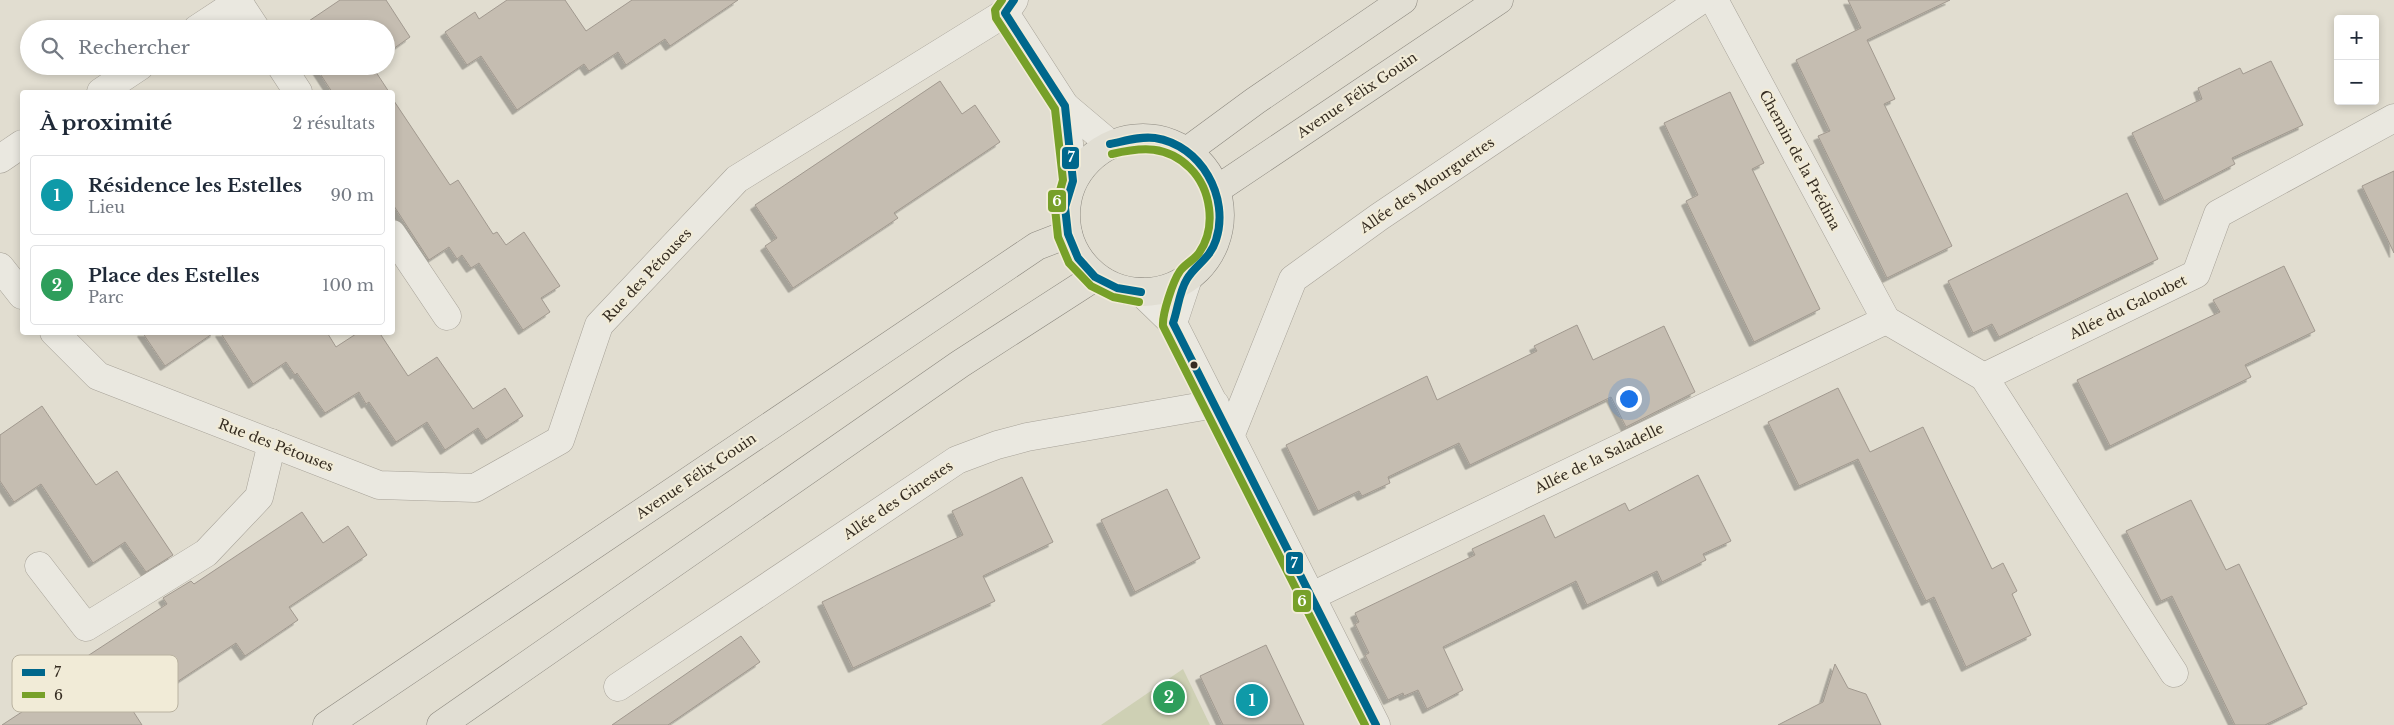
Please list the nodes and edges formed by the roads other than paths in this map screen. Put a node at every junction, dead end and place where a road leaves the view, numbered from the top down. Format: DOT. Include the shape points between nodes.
graph roads {
  1 [pos="1403,0"];
  2 [pos="1499,0"];
  3 [pos="1701,0"];
  4 [pos="1714,0"];
  5 [pos="237,1"];
  6 [pos="1010,6"];
  7 [pos="210,20"];
  8 [pos="250,20"];
  9 [pos="126,75"];
  10 [pos="287,75"];
  11 [pos="103,90"];
  12 [pos="297,90"];
  13 [pos="1065,106"];
  14 [pos="2394,118"];
  15 [pos="1110,144"];
  16 [pos="20,145"];
  17 [pos="1187,151"];
  18 [pos="0,159"];
  19 [pos="1073,182"];
  20 [pos="1216,190"];
  21 [pos="1068,234"];
  22 [pos="395,238"];
  23 [pos="0,267"];
  24 [pos="1095,276"];
  25 [pos="1188,278"];
  26 [pos="20,292"];
  27 [pos="1141,292"];
  28 [pos="447,316"];
  29 [pos="1886,320"];
  30 [pos="1173,323"];
  31 [pos="57,335"];
  32 [pos="1984,377"];
  33 [pos="1215,404"];
  34 [pos="1230,434"];
  35 [pos="272,443"];
  36 [pos="39,566"];
  37 [pos="1312,596"];
  38 [pos="2174,673"];
  39 [pos="618,687"];
  40 [pos="327,725"];
  41 [pos="441,725"];
  42 [pos="1376,725"];
  1 -- 17 [label="main road"];
  2 -- 20 [label="main road, Avenue Félix Gouin"];
  3 -- 34 [label="street, Allée des Mourguettes" via="1379,217 1293,280"];
  4 -- 29 [label="street, Chemin de la Prédina"];
  5 -- 7 [label="street"];
  5 -- 8 [label="street"];
  6 -- 13 [label="street"];
  6 -- 35 [label="street, Rue des Pétouses" via="737,179 599,325 560,440 475,488 380,485"];
  9 -- 11 [label="street"];
  10 -- 12 [label="street"];
  13 -- 15 [label="street"];
  13 -- 19 [label="street"];
  14 -- 32 [label="street, Allée du Galoubet" via="2218,214 2196,274"];
  15 -- 17 [label="main road" via="1136,138 1162,140"];
  15 -- 19 [label="main road" via="1088,160"];
  16 -- 18 [label="street"];
  17 -- 20 [label="main road" via="1205,168"];
  19 -- 21 [label="main road" via="1065,207"];
  20 -- 25 [label="main road" via="1220,215 1216,239 1205,261"];
  21 -- 24 [label="main road" via="1078,258"];
  21 -- 40 [label="main road, Avenue Félix Gouin" via="1037,246"];
  22 -- 28 [label="street"];
  23 -- 26 [label="street"];
  24 -- 27 [label="main road" via="1117,288"];
  24 -- 41 [label="main road" via="960,364"];
  25 -- 27 [label="main road" via="1166,289"];
  25 -- 30 [label="street"];
  27 -- 30 [label="street"];
  29 -- 32 [label="street"];
  29 -- 37 [label="street, Allée de la Saladelle"];
  30 -- 33 [label="street"];
  31 -- 35 [label="street, Rue des Pétouses" via="98,376"];
  32 -- 38 [label="street"];
  33 -- 34 [label="street"];
  33 -- 39 [label="street, Allée des Ginestes" via="1027,438 957,460"];
  34 -- 37 [label="street"];
  35 -- 36 [label="street" via="259,497 206,553 86,627"];
  37 -- 42 [label="street"];
}
